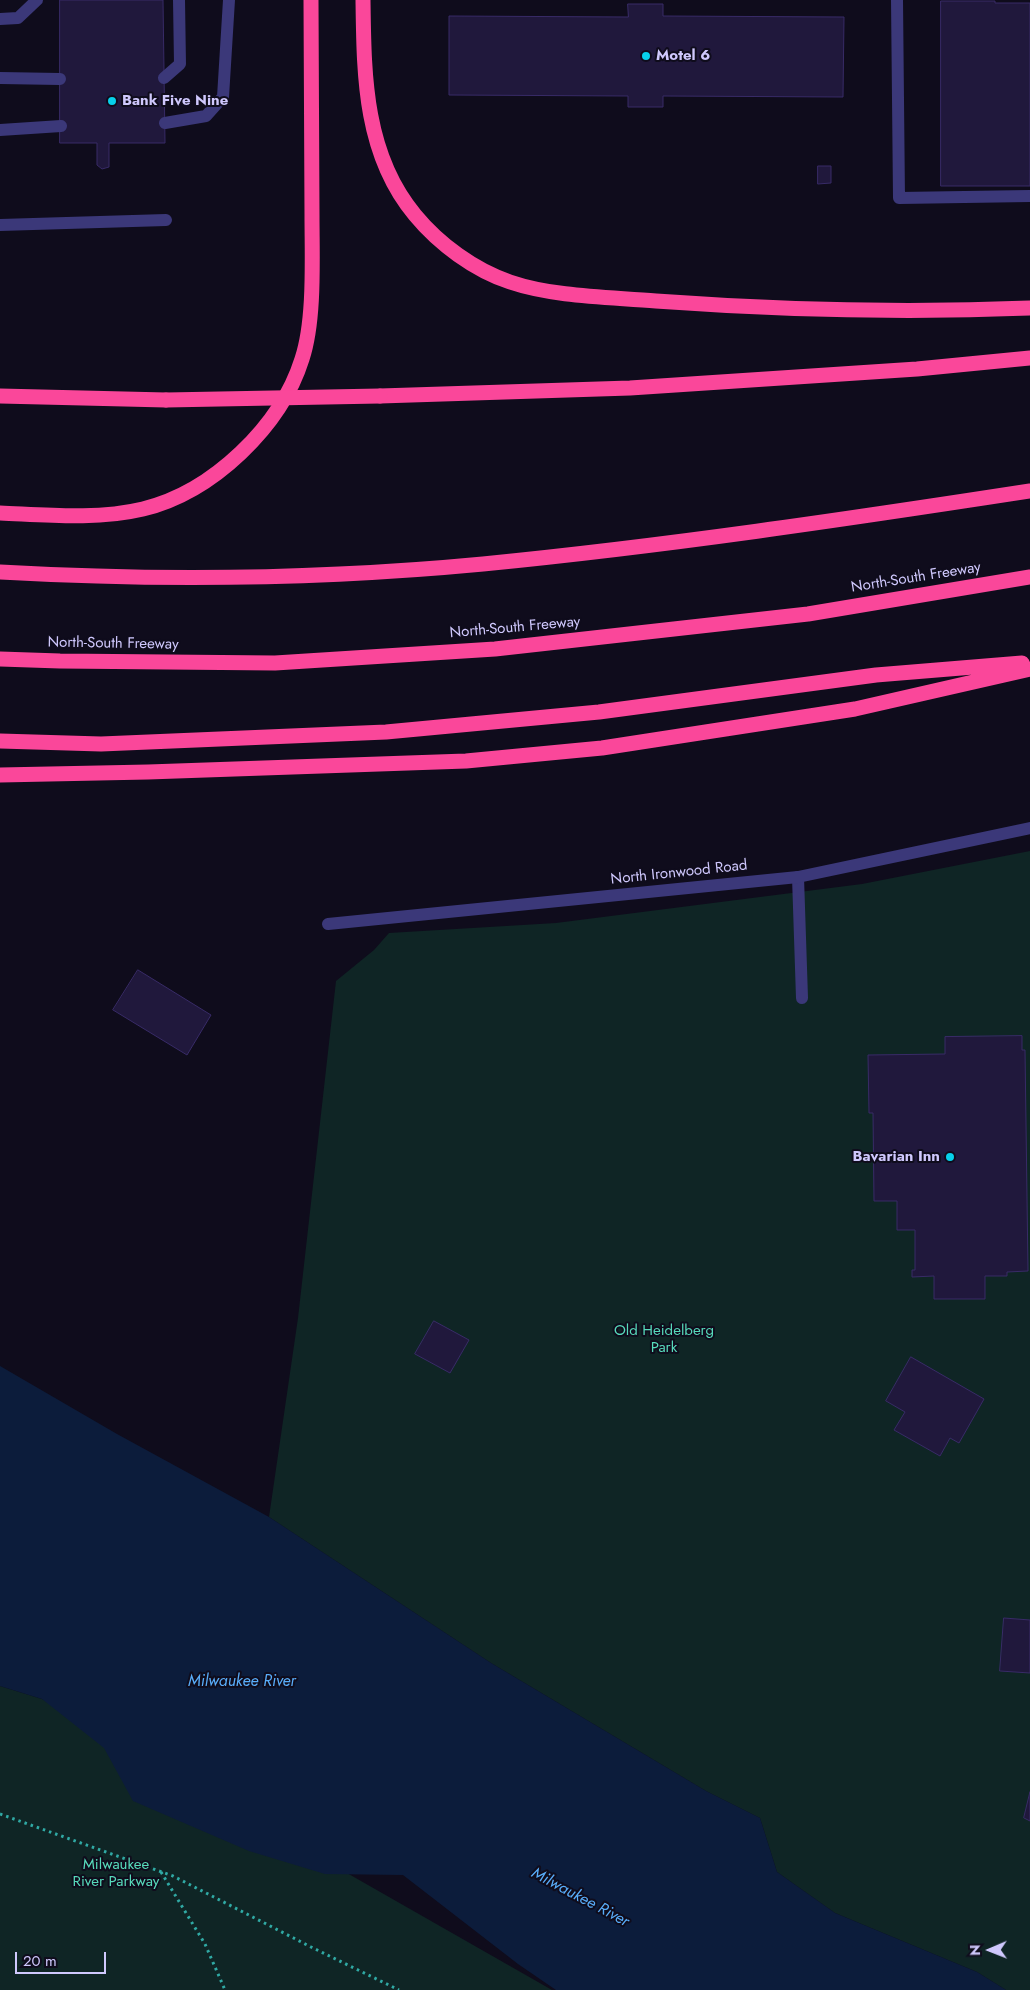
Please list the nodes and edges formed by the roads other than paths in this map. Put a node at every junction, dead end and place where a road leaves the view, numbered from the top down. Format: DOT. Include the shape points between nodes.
graph roads {
  1 [pos="37,0"];
  2 [pos="179,0"];
  3 [pos="228,0"];
  4 [pos="311,0"];
  5 [pos="363,0"];
  6 [pos="897,0"];
  7 [pos="0,19"];
  8 [pos="0,78"];
  9 [pos="164,78"];
  10 [pos="60,79"];
  11 [pos="165,123"];
  12 [pos="61,126"];
  13 [pos="0,130"];
  14 [pos="1030,196"];
  15 [pos="166,220"];
  16 [pos="0,225"];
  17 [pos="1030,308"];
  18 [pos="1030,358"];
  19 [pos="0,396"];
  20 [pos="1030,491"];
  21 [pos="0,513"];
  22 [pos="0,572"];
  23 [pos="1030,577"];
  24 [pos="0,658"];
  25 [pos="1030,662"];
  26 [pos="1030,669"];
  27 [pos="0,741"];
  28 [pos="0,776"];
  29 [pos="1030,828"];
  30 [pos="798,878"];
  31 [pos="328,924"];
  32 [pos="802,998"];
  1 -- 7 [label="street" via="18,18"];
  2 -- 9 [label="street" via="180,64"];
  3 -- 11 [label="street" via="223,97 206,116"];
  4 -- 21 [label="highway" via="310,314 303,358 280,406 237,457 198,486 158,505 102,514"];
  5 -- 17 [label="highway" via="366,90 384,162 402,198 429,231 490,274 546,291 715,305 887,312"];
  6 -- 14 [label="street" via="899,198"];
  8 -- 10 [label="street"];
  12 -- 13 [label="street"];
  15 -- 16 [label="street"];
  18 -- 19 [label="highway, bridge" via="908,370 630,388 166,400"];
  20 -- 22 [label="highway" via="783,529 482,564 335,573 180,577"];
  23 -- 24 [label="highway, North-South Freeway" via="808,614 495,649 275,662 60,662"];
  25 -- 27 [label="highway" via="876,676 599,712 386,732 101,744"];
  26 -- 28 [label="highway" via="855,709 602,748 466,761"];
  29 -- 30 [label="street, North Ironwood Road"];
  30 -- 31 [label="street, North Ironwood Road"];
  30 -- 32 [label="street"];
}
